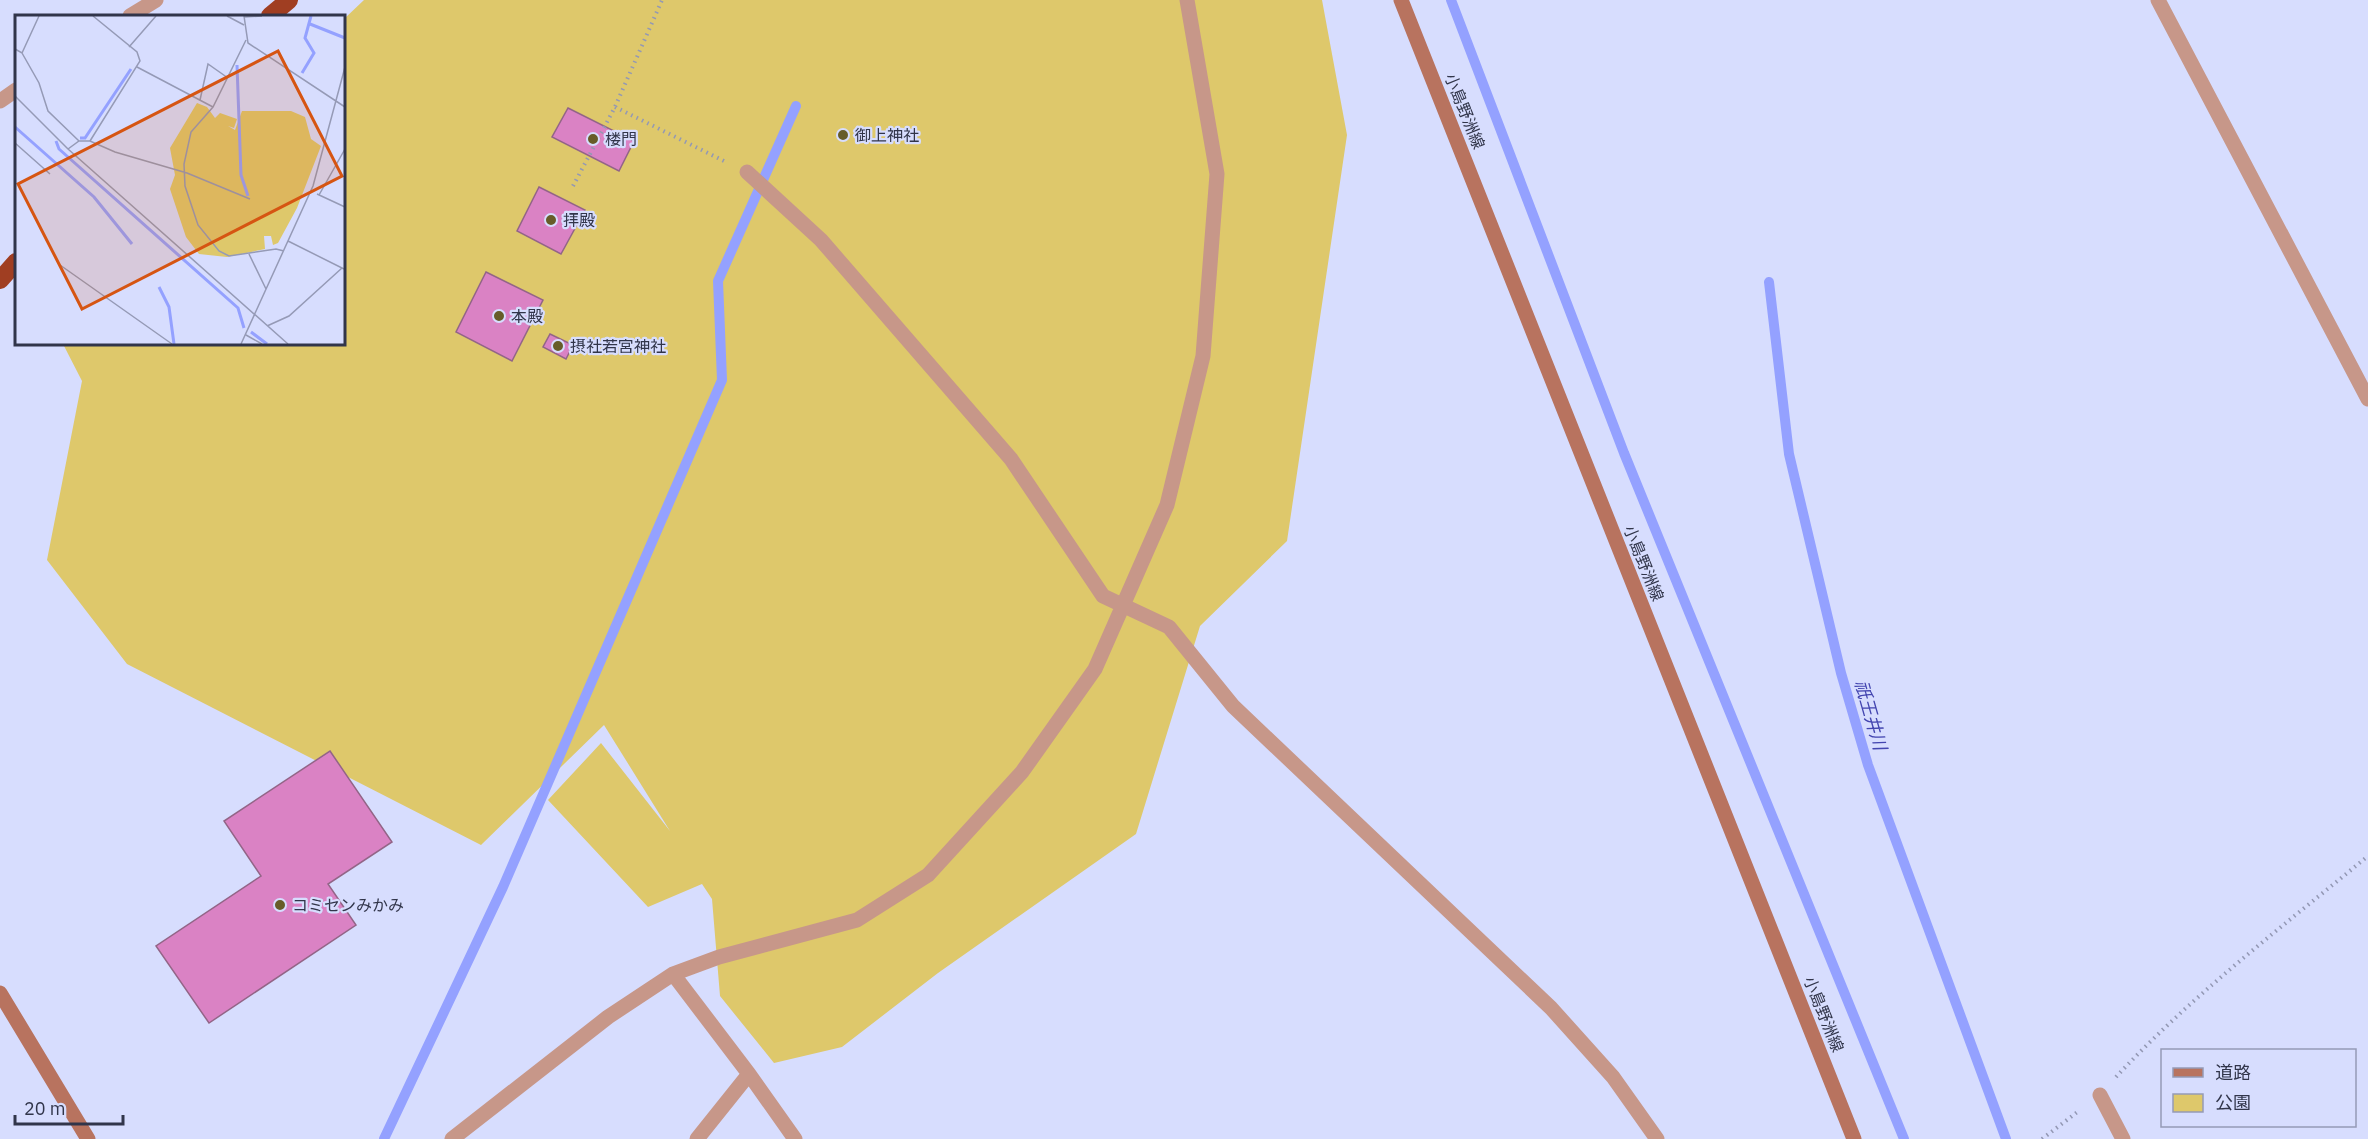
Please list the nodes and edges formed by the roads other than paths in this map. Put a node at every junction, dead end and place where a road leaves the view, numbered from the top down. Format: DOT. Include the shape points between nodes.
graph roads {
  1 [pos="156,0"];
  2 [pos="1187,0"];
  3 [pos="1401,0"];
  4 [pos="2158,0"];
  5 [pos="284,1"];
  6 [pos="132,15"];
  7 [pos="271,15"];
  8 [pos="15,91"];
  9 [pos="0,101"];
  10 [pos="747,172"];
  11 [pos="15,263"];
  12 [pos="0,280"];
  13 [pos="2368,399"];
  14 [pos="1123,606"];
  15 [pos="674,974"];
  16 [pos="0,993"];
  17 [pos="749,1074"];
  18 [pos="2100,1095"];
  19 [pos="460,1136"];
  20 [pos="88,1139"];
  21 [pos="697,1139"];
  22 [pos="795,1139"];
  23 [pos="1657,1139"];
  24 [pos="1854,1139"];
  25 [pos="2123,1139"];
  1 -- 6 [label="street"];
  2 -- 14 [label="street" via="1218,174 1203,356 1167,505"];
  3 -- 24 [label="main road, 小島野洲線"];
  4 -- 13 [label="street"];
  5 -- 7 [label="highway"];
  8 -- 9 [label="street"];
  10 -- 14 [label="street" via="821,240 935,369 1011,459 1103,596"];
  11 -- 12 [label="highway"];
  14 -- 15 [label="street" via="1095,669 1022,772 928,875 856,920 719,957"];
  14 -- 23 [label="street" via="1169,627 1233,706 1551,1008 1613,1077"];
  15 -- 17 [label="street"];
  15 -- 19 [label="street" via="608,1017"];
  16 -- 20 [label="main road"];
  17 -- 21 [label="street"];
  17 -- 22 [label="street"];
  18 -- 25 [label="street"];
}
